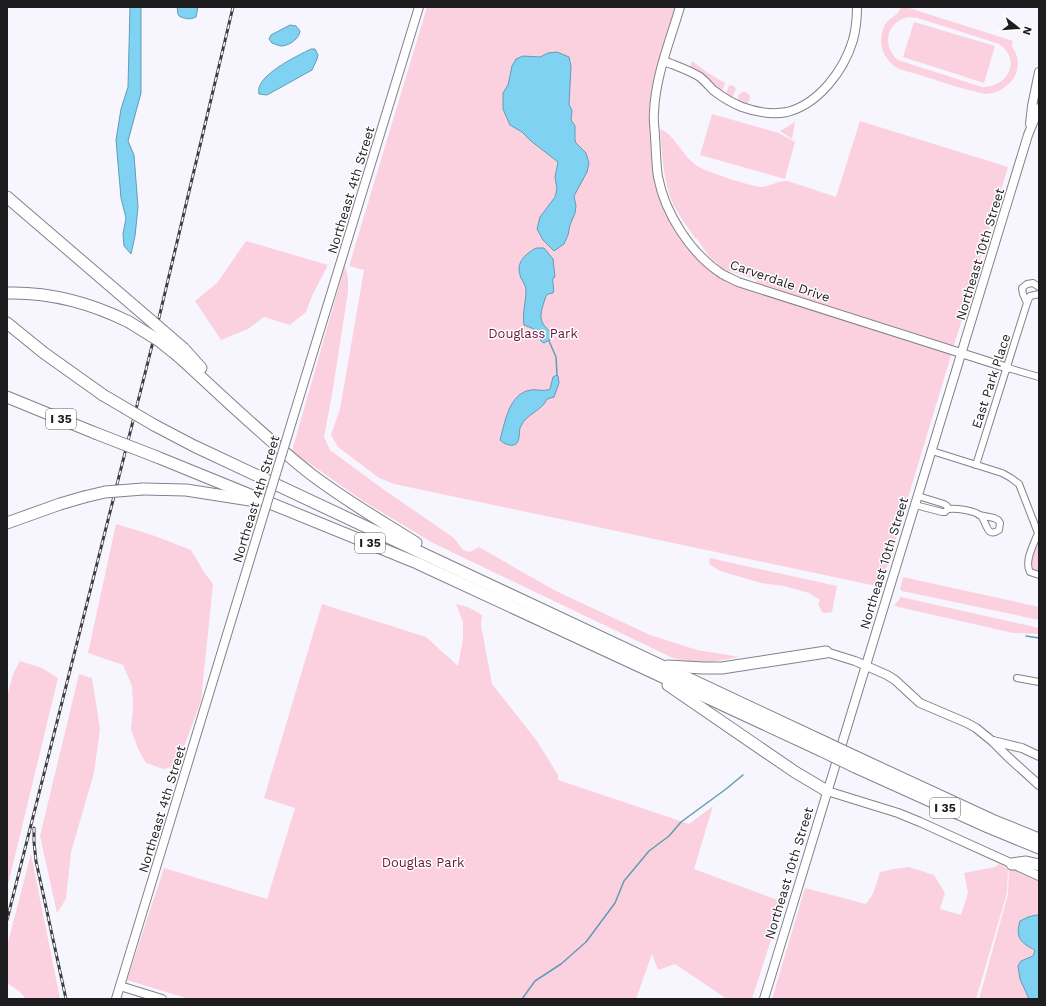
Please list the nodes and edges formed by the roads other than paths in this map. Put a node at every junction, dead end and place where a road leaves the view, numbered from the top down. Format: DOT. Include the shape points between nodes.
graph roads {
  1 [pos="419,7"];
  2 [pos="680,7"];
  3 [pos="857,7"];
  4 [pos="664,62"];
  5 [pos="1039,72"];
  6 [pos="1039,108"];
  7 [pos="1028,135"];
  8 [pos="7,197"];
  9 [pos="1039,287"];
  10 [pos="10,293"];
  11 [pos="1039,294"];
  12 [pos="1027,303"];
  13 [pos="7,323"];
  14 [pos="181,353"];
  15 [pos="962,353"];
  16 [pos="1008,368"];
  17 [pos="1039,377"];
  18 [pos="7,397"];
  19 [pos="932,451"];
  20 [pos="976,465"];
  21 [pos="916,500"];
  22 [pos="275,505"];
  23 [pos="979,515"];
  24 [pos="7,523"];
  25 [pos="1038,534"];
  26 [pos="453,567"];
  27 [pos="1039,575"];
  28 [pos="826,652"];
  29 [pos="865,665"];
  30 [pos="663,666"];
  31 [pos="647,670"];
  32 [pos="1017,678"];
  33 [pos="1039,682"];
  34 [pos="992,741"];
  35 [pos="822,746"];
  36 [pos="1039,756"];
  37 [pos="855,762"];
  38 [pos="1039,785"];
  39 [pos="827,791"];
  40 [pos="1039,839"];
  41 [pos="1039,848"];
  42 [pos="1012,864"];
  43 [pos="1039,865"];
  44 [pos="1039,876"];
  45 [pos="120,986"];
  46 [pos="116,999"];
  47 [pos="162,999"];
  48 [pos="764,999"];
  1 -- 45 [label="street, Northeast 4th Street, bridge"];
  2 -- 4 [label="street, Carverdale Drive"];
  3 -- 4 [label="street" via="854,39 842,65 827,87 788,112 765,113 742,107 723,97 692,73"];
  4 -- 15 [label="street, Carverdale Drive" via="654,113 658,177 675,220 701,257 738,282"];
  5 -- 7 [label="street, Northeast 10th Street"];
  6 -- 7 [label="street, Northeast 10th Street"];
  7 -- 15 [label="street, Northeast 10th Street"];
  8 -- 14 [label="highway, bridge" via="134,306"];
  9 -- 12 [label="street, East Park Place" via="1033,283 1022,288"];
  10 -- 14 [label="highway, bridge" via="54,297 102,310 129,322"];
  11 -- 12 [label="street" via="1030,296"];
  12 -- 16 [label="street, East Park Place"];
  13 -- 26 [label="highway, I 35, bridge" via="103,395 154,425"];
  14 -- 26 [label="highway" via="274,444 312,475"];
  15 -- 16 [label="street, Carverdale Drive"];
  15 -- 19 [label="street, Northeast 10th Street"];
  16 -- 17 [label="street, Carverdale Drive"];
  16 -- 20 [label="street, East Park Place"];
  18 -- 22 [label="highway, I 35, bridge"];
  19 -- 20 [label="street"];
  19 -- 21 [label="street, Northeast 10th Street"];
  20 -- 25 [label="street" via="1002,473 1019,484"];
  21 -- 23 [label="street" via="944,504 948,509 956,508"];
  21 -- 29 [label="street, Northeast 10th Street"];
  22 -- 24 [label="highway, bridge" via="186,490 143,489 105,492 84,497"];
  22 -- 31 [label="highway, I 35" via="424,566"];
  25 -- 27 [label="street" via="1028,568 1030,572"];
  26 -- 30 [label="highway, I 35"];
  28 -- 29 [label="street"];
  28 -- 30 [label="highway" via="722,668"];
  29 -- 34 [label="street" via="895,680 920,703 967,723"];
  29 -- 39 [label="street, Northeast 10th Street"];
  30 -- 35 [label="highway, I 35"];
  31 -- 35 [label="highway, I 35"];
  31 -- 39 [label="highway" via="692,703"];
  32 -- 33 [label="street"];
  34 -- 36 [label="street" via="1022,748"];
  34 -- 38 [label="street"];
  35 -- 37 [label="highway, I 35, bridge"];
  37 -- 40 [label="highway, I 35"];
  37 -- 41 [label="highway, I 35" via="963,816"];
  39 -- 42 [label="street" via="898,813"];
  39 -- 48 [label="street, Northeast 10th Street"];
  42 -- 43 [label="highway" via="1026,862"];
  42 -- 44 [label="street"];
  45 -- 46 [label="street, Northeast 4th Street"];
  45 -- 47 [label="street"];
}
